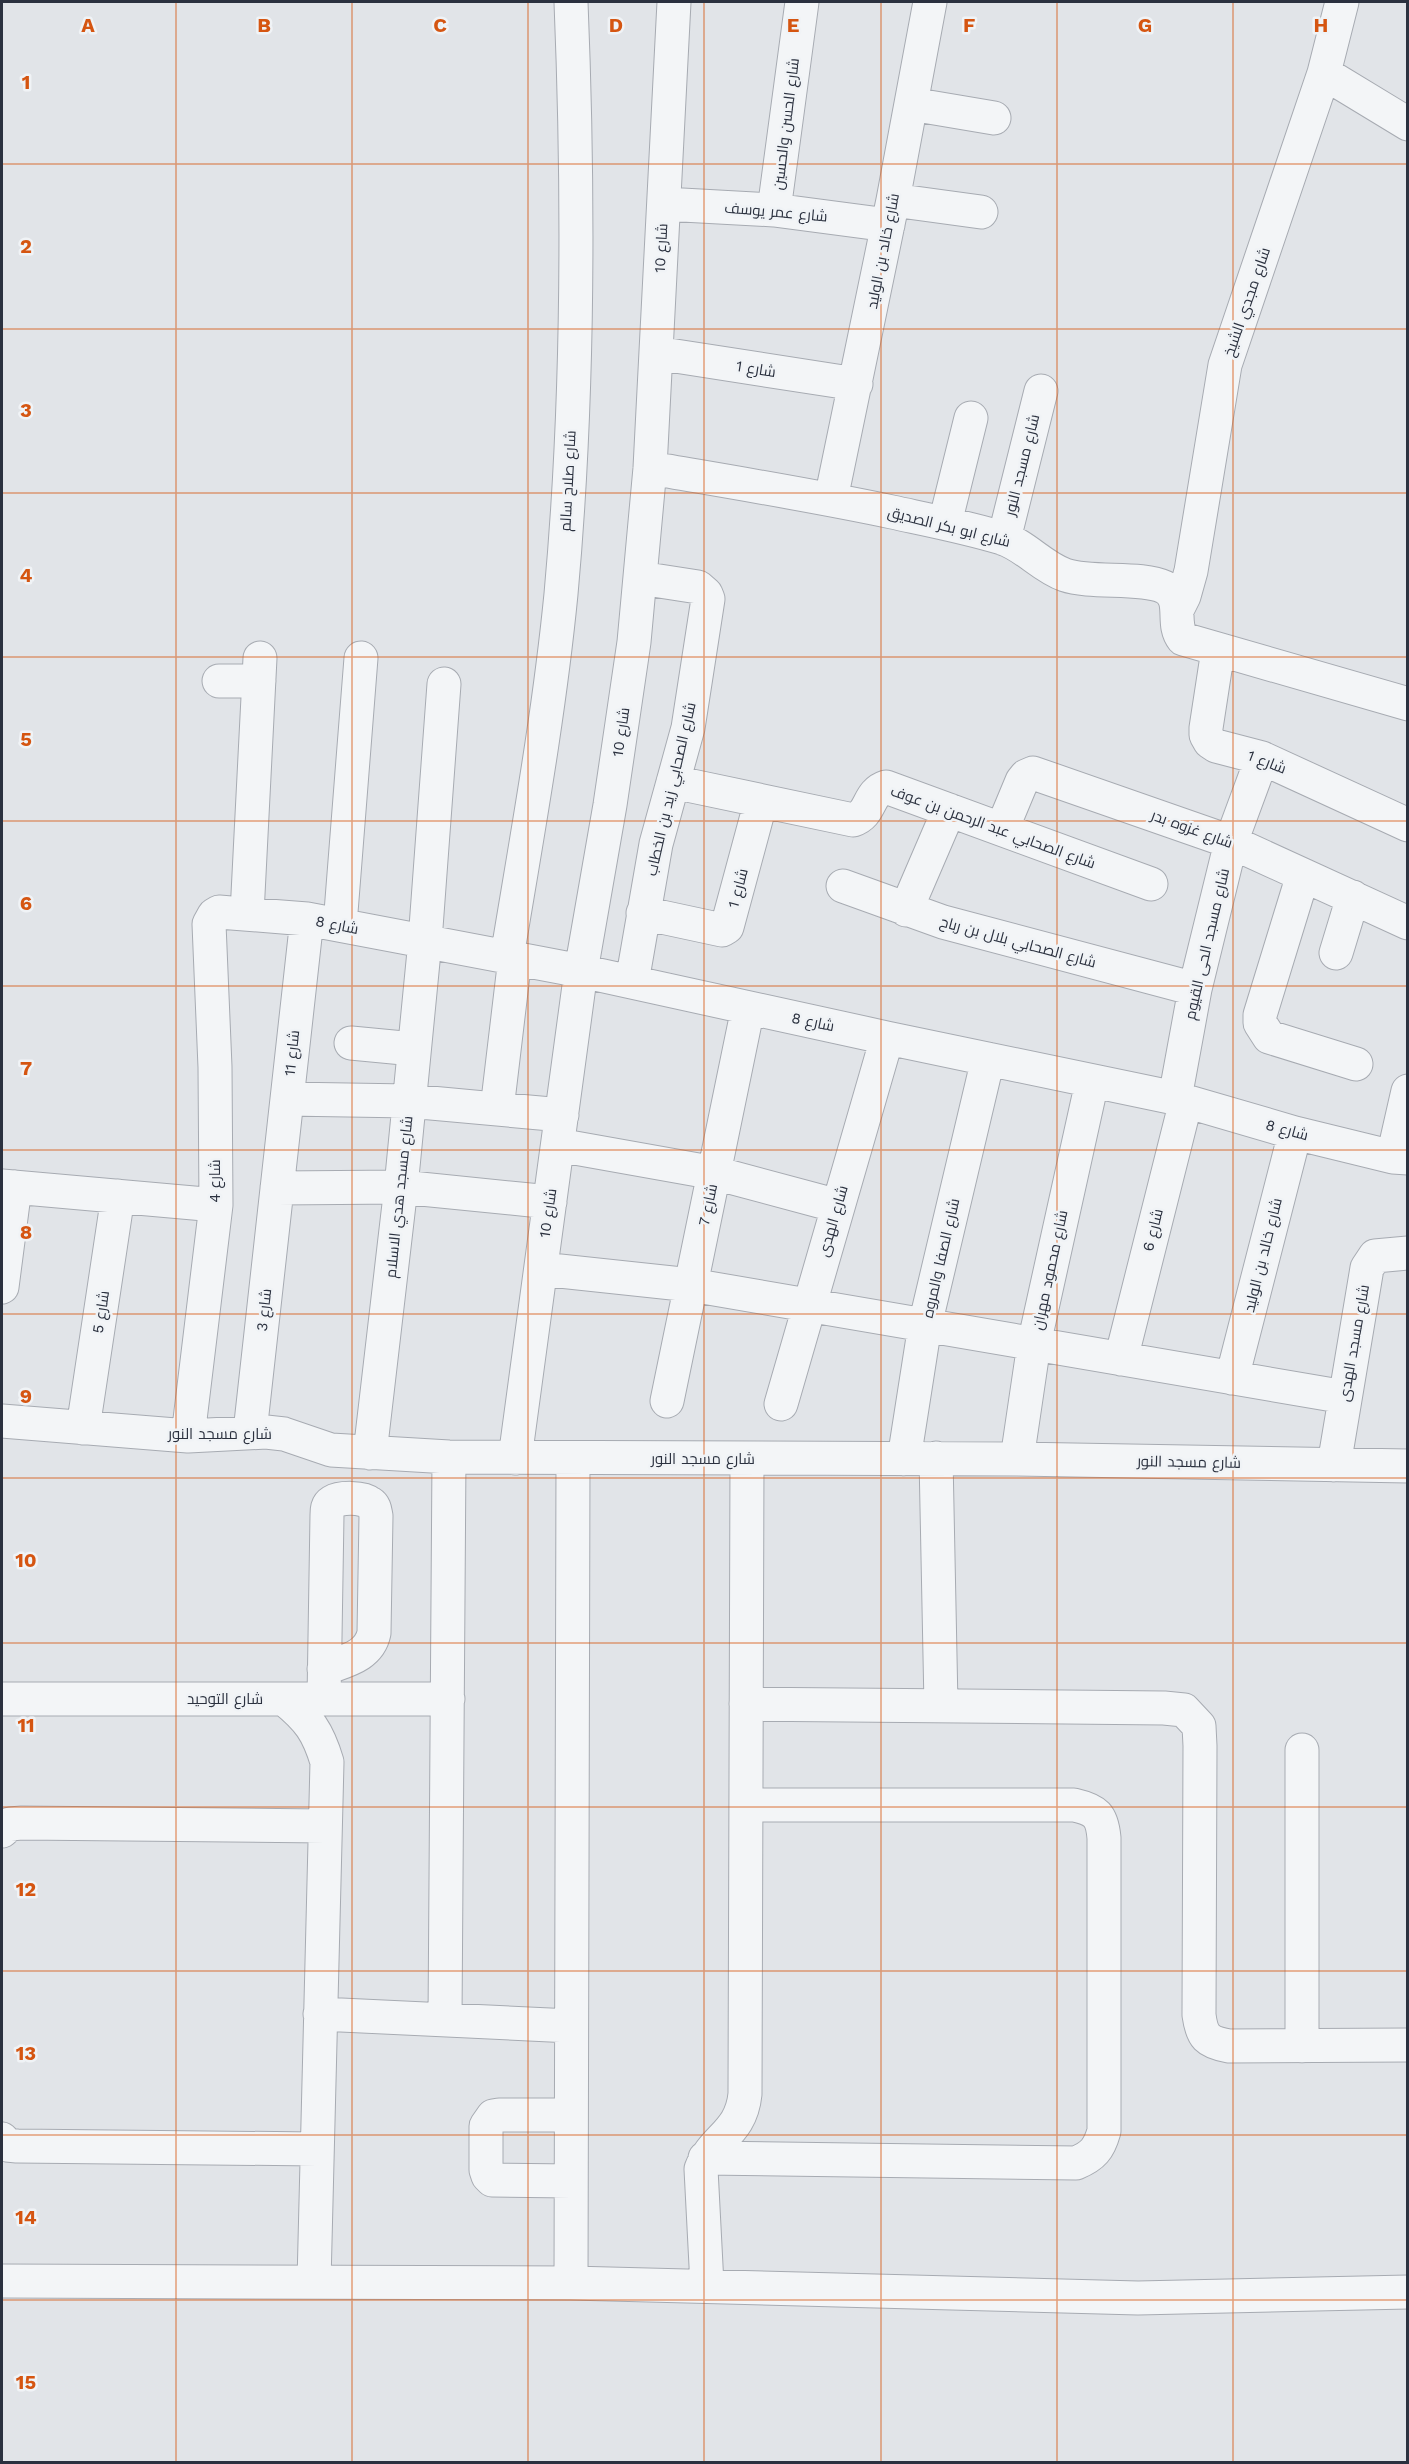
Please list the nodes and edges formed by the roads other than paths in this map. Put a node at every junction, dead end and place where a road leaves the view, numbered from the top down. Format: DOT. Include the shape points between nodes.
graph roads {
  1 [pos="571,2"];
  2 [pos="674,2"];
  3 [pos="802,2"];
  4 [pos="930,2"];
  5 [pos="1342,2"];
  6 [pos="1324,73"];
  7 [pos="911,104"];
  8 [pos="994,118"];
  9 [pos="1407,124"];
  10 [pos="664,204"];
  11 [pos="774,210"];
  12 [pos="890,212"];
  13 [pos="981,212"];
  14 [pos="656,353"];
  15 [pos="856,384"];
  16 [pos="1041,391"];
  17 [pos="971,418"];
  18 [pos="650,468"];
  19 [pos="831,499"];
  20 [pos="945,523"];
  21 [pos="1004,539"];
  22 [pos="640,578"];
  23 [pos="1178,608"];
  24 [pos="1218,650"];
  25 [pos="361,658"];
  26 [pos="219,681"];
  27 [pos="444,684"];
  28 [pos="1407,704"];
  29 [pos="1262,758"];
  30 [pos="673,782"];
  31 [pos="761,801"];
  32 [pos="949,810"];
  33 [pos="1407,825"];
  34 [pos="1002,829"];
  35 [pos="1231,842"];
  36 [pos="1303,875"];
  37 [pos="1151,884"];
  38 [pos="843,886"];
  39 [pos="1353,897"];
  40 [pos="906,910"];
  41 [pos="643,913"];
  42 [pos="247,914"];
  43 [pos="211,919"];
  44 [pos="307,919"];
  45 [pos="1407,923"];
  46 [pos="340,925"];
  47 [pos="425,941"];
  48 [pos="1335,953"];
  49 [pos="511,958"];
  50 [pos="581,971"];
  51 [pos="632,982"];
  52 [pos="1195,989"];
  53 [pos="748,1008"];
  54 [pos="886,1038"];
  55 [pos="351,1043"];
  56 [pos="414,1049"];
  57 [pos="988,1059"];
  58 [pos="1356,1064"];
  59 [pos="1092,1082"];
  60 [pos="1407,1091"];
  61 [pos="287,1100"];
  62 [pos="1180,1100"];
  63 [pos="409,1101"];
  64 [pos="497,1109"];
  65 [pos="560,1130"];
  66 [pos="1295,1133"];
  67 [pos="1400,1158"];
  68 [pos="715,1173"];
  69 [pos="8,1186"];
  70 [pos="401,1187"];
  71 [pos="277,1188"];
  72 [pos="118,1196"];
  73 [pos="550,1202"];
  74 [pos="216,1205"];
  75 [pos="838,1206"];
  76 [pos="1407,1253"];
  77 [pos="541,1269"];
  78 [pos="692,1285"];
  79 [pos="2,1287"];
  80 [pos="809,1306"];
  81 [pos="925,1325"];
  82 [pos="1034,1344"];
  83 [pos="1120,1359"];
  84 [pos="1232,1378"];
  85 [pos="1345,1397"];
  86 [pos="667,1401"];
  87 [pos="781,1404"];
  88 [pos="2,1421"];
  89 [pos="83,1428"];
  90 [pos="250,1432"];
  91 [pos="188,1436"];
  92 [pos="370,1453"];
  93 [pos="449,1457"];
  94 [pos="515,1458"];
  95 [pos="936,1458"];
  96 [pos="573,1459"];
  97 [pos="747,1459"];
  98 [pos="904,1459"];
  99 [pos="1017,1459"];
  100 [pos="1334,1465"];
  101 [pos="1407,1466"];
  102 [pos="2,1699"];
  103 [pos="284,1699"];
  104 [pos="448,1699"];
  105 [pos="746,1704"];
  106 [pos="941,1705"];
  107 [pos="1302,1750"];
  108 [pos="746,1805"];
  109 [pos="325,1826"];
  110 [pos="2,1831"];
  111 [pos="320,2014"];
  112 [pos="445,2020"];
  113 [pos="571,2026"];
  114 [pos="1407,2045"];
  115 [pos="1302,2046"];
  116 [pos="571,2115"];
  117 [pos="2,2139"];
  118 [pos="317,2149"];
  119 [pos="705,2158"];
  120 [pos="571,2181"];
  121 [pos="2,2281"];
  122 [pos="314,2282"];
  123 [pos="571,2283"];
  124 [pos="707,2285"];
  125 [pos="1407,2292"];
  1 -- 49 [label="street, شارع صلاح سالم" via="578,216 568,499 550,690"];
  2 -- 10 [label="street, شارع 10"];
  3 -- 11 [label="street, شارع الحسن والحسين"];
  4 -- 7 [label="street, شارع خالد بن الوليد"];
  5 -- 6 [label="street, شارع مجدي الشيخ"];
  6 -- 9 [label="street"];
  6 -- 23 [label="street, شارع مجدي الشيخ" via="1225,365 1191,571"];
  7 -- 8 [label="street"];
  7 -- 12 [label="street, شارع خالد بن الوليد"];
  10 -- 11 [label="street, شارع عمر يوسف"];
  10 -- 14 [label="street, شارع 10"];
  11 -- 12 [label="street, شارع عمر يوسف"];
  12 -- 13 [label="street, شارع عمر يوسف"];
  12 -- 15 [label="street, شارع خالد بن الوليد"];
  14 -- 15 [label="street, شارع 1"];
  14 -- 18 [label="street, شارع 10"];
  15 -- 19 [label="street, شارع خالد بن الوليد"];
  16 -- 21 [label="street, شارع مسجد النور"];
  17 -- 20 [label="street"];
  18 -- 19 [label="street, شارع ابو بكر الصديق"];
  18 -- 22 [label="street, شارع 10"];
  19 -- 20 [label="street, شارع ابو بكر الصديق"];
  20 -- 21 [label="street, شارع ابو بكر الصديق"];
  21 -- 23 [label="street, شارع ابو بكر الصديق" via="1064,575 1164,587"];
  22 -- 30 [label="street, شارع الصحابي زيد بن الخطاب" via="698,587 708,599 688,728"];
  22 -- 50 [label="street, شارع 10" via="610,805"];
  23 -- 24 [label="street" via="1176,625 1183,639"];
  24 -- 28 [label="street"];
  24 -- 29 [label="street, شارع 1" via="1206,735 1216,746"];
  25 -- 46 [label="street"];
  26 -- 42 [label="street" via="260,669"];
  27 -- 47 [label="street, شارع مسجد هدي الاسلام"];
  29 -- 33 [label="street, شارع 1"];
  29 -- 35 [label="street, شارع مسجد الحى القيوم"];
  30 -- 31 [label="street, شارع الصحابي عبد الرحمن بن عوف"];
  30 -- 41 [label="street, شارع الصحابي زيد بن الخطاب" via="658,834"];
  31 -- 32 [label="street, شارع الصحابي عبد الرحمن بن عوف" via="853,820 866,813 878,790 886,788"];
  31 -- 41 [label="street, شارع 1" via="727,927 722,930"];
  32 -- 34 [label="street, شارع الصحابي عبد الرحمن بن عوف"];
  32 -- 40 [label="street"];
  34 -- 35 [label="street, شارع غزوه بدر" via="1022,781 1033,773"];
  34 -- 37 [label="street, شارع الصحابي عبد الرحمن بن عوف"];
  35 -- 36 [label="street, شارع غزوه بدر"];
  35 -- 52 [label="street, شارع مسجد الحى القيوم"];
  36 -- 39 [label="street, شارع غزوه بدر"];
  36 -- 58 [label="street" via="1260,1023 1269,1037"];
  38 -- 40 [label="street, شارع الصحابي بلال بن رباح"];
  39 -- 45 [label="street, شارع غزوه بدر"];
  39 -- 48 [label="street"];
  40 -- 52 [label="street, شارع الصحابي بلال بن رباح"];
  41 -- 51 [label="street, شارع الصحابي زيد بن الخطاب"];
  42 -- 43 [label="street, شارع 8" via="224,912"];
  42 -- 44 [label="street, شارع 8"];
  43 -- 74 [label="street, شارع 4"];
  44 -- 46 [label="street, شارع 8"];
  44 -- 61 [label="street, شارع 11"];
  46 -- 47 [label="street, شارع 8"];
  47 -- 49 [label="street, شارع 8"];
  47 -- 56 [label="street, شارع مسجد هدي الاسلام"];
  49 -- 50 [label="street, شارع 8"];
  49 -- 64 [label="street"];
  50 -- 51 [label="street, شارع 8"];
  50 -- 65 [label="street, شارع 10"];
  51 -- 53 [label="street, شارع 8"];
  52 -- 62 [label="street, شارع مسجد الحى القيوم"];
  53 -- 54 [label="street, شارع 8"];
  53 -- 68 [label="street, شارع 7"];
  54 -- 57 [label="street, شارع 8"];
  54 -- 75 [label="street, شارع الهدى"];
  55 -- 56 [label="street"];
  56 -- 63 [label="street, شارع مسجد هدي الاسلام"];
  57 -- 59 [label="street, شارع 8"];
  57 -- 81 [label="street, شارع الصفا والمروه"];
  59 -- 62 [label="street, شارع 8"];
  59 -- 82 [label="street, شارع محمود مهران"];
  60 -- 67 [label="street"];
  61 -- 63 [label="street"];
  61 -- 71 [label="street, شارع 11"];
  62 -- 66 [label="street, شارع 8"];
  62 -- 83 [label="street, شارع 6"];
  63 -- 64 [label="street"];
  63 -- 70 [label="street, شارع مسجد هدي الاسلام"];
  64 -- 65 [label="street"];
  65 -- 68 [label="street"];
  65 -- 73 [label="street, شارع 10"];
  66 -- 67 [label="street, شارع 8"];
  66 -- 84 [label="street, شارع خالد بن الوليد"];
  68 -- 75 [label="street"];
  68 -- 78 [label="street, شارع 7"];
  69 -- 72 [label="street"];
  69 -- 79 [label="street"];
  70 -- 71 [label="street"];
  70 -- 73 [label="street"];
  70 -- 92 [label="street, شارع مسجد هدي الاسلام"];
  71 -- 90 [label="street, شارع 3"];
  72 -- 74 [label="street"];
  72 -- 89 [label="street, شارع 5"];
  73 -- 77 [label="street, شارع 10"];
  74 -- 91 [label="street, شارع 4"];
  75 -- 80 [label="street, شارع الهدى"];
  76 -- 85 [label="street, شارع مسجد الهدى" via="1383,1254 1370,1261"];
  77 -- 78 [label="street"];
  77 -- 94 [label="street, شارع 10"];
  78 -- 80 [label="street"];
  78 -- 86 [label="street, شارع 7"];
  80 -- 81 [label="street"];
  80 -- 87 [label="street, شارع الهدى"];
  81 -- 82 [label="street"];
  81 -- 98 [label="street, شارع الصفا والمروه"];
  82 -- 83 [label="street"];
  82 -- 99 [label="street, شارع محمود مهران"];
  83 -- 84 [label="street"];
  84 -- 85 [label="street"];
  85 -- 100 [label="street, شارع مسجد الهدى"];
  88 -- 89 [label="street, شارع مسجد النور"];
  89 -- 91 [label="street, شارع مسجد النور"];
  90 -- 91 [label="street, شارع مسجد النور"];
  90 -- 92 [label="street, شارع مسجد النور" via="284,1434 332,1450"];
  92 -- 93 [label="street, شارع مسجد النور"];
  93 -- 94 [label="street, شارع مسجد النور"];
  93 -- 104 [label="street"];
  94 -- 96 [label="street, شارع مسجد النور"];
  95 -- 98 [label="street, شارع مسجد النور"];
  95 -- 99 [label="street, شارع مسجد النور"];
  95 -- 106 [label="street"];
  96 -- 97 [label="street, شارع مسجد النور"];
  96 -- 113 [label="street"];
  97 -- 98 [label="street, شارع مسجد النور"];
  97 -- 105 [label="street"];
  99 -- 100 [label="street, شارع مسجد النور"];
  100 -- 101 [label="street, شارع مسجد النور"];
  102 -- 103 [label="street, شارع التوحيد"];
  103 -- 104 [label="street, شارع التوحيد" via="324,1684"];
  103 -- 109 [label="street" via="305,1715 319,1737 327,1762"];
  104 -- 112 [label="street"];
  105 -- 106 [label="street"];
  105 -- 108 [label="street"];
  106 -- 115 [label="street" via="1184,1710 1199,1726 1201,2031 1213,2043 1229,2046"];
  107 -- 115 [label="street"];
  108 -- 119 [label="street" via="743,2108 730,2132"];
  108 -- 119 [label="street" via="1090,1808 1102,1821 1104,1838 1104,2131 1100,2146 1090,2157 1076,2163"];
  109 -- 110 [label="street" via="22,1823 10,1824"];
  109 -- 111 [label="street"];
  111 -- 112 [label="street"];
  111 -- 118 [label="street"];
  112 -- 113 [label="street"];
  113 -- 116 [label="street"];
  114 -- 115 [label="street"];
  116 -- 120 [label="street"];
  116 -- 120 [label="street" via="499,2115 493,2116 486,2126 486,2170 492,2180"];
  117 -- 118 [label="street" via="17,2146"];
  118 -- 122 [label="street"];
  119 -- 124 [label="street" via="700,2180"];
  120 -- 123 [label="street"];
  121 -- 122 [label="street"];
  122 -- 123 [label="street"];
  123 -- 124 [label="street"];
  124 -- 125 [label="street" via="1138,2298"];
}
